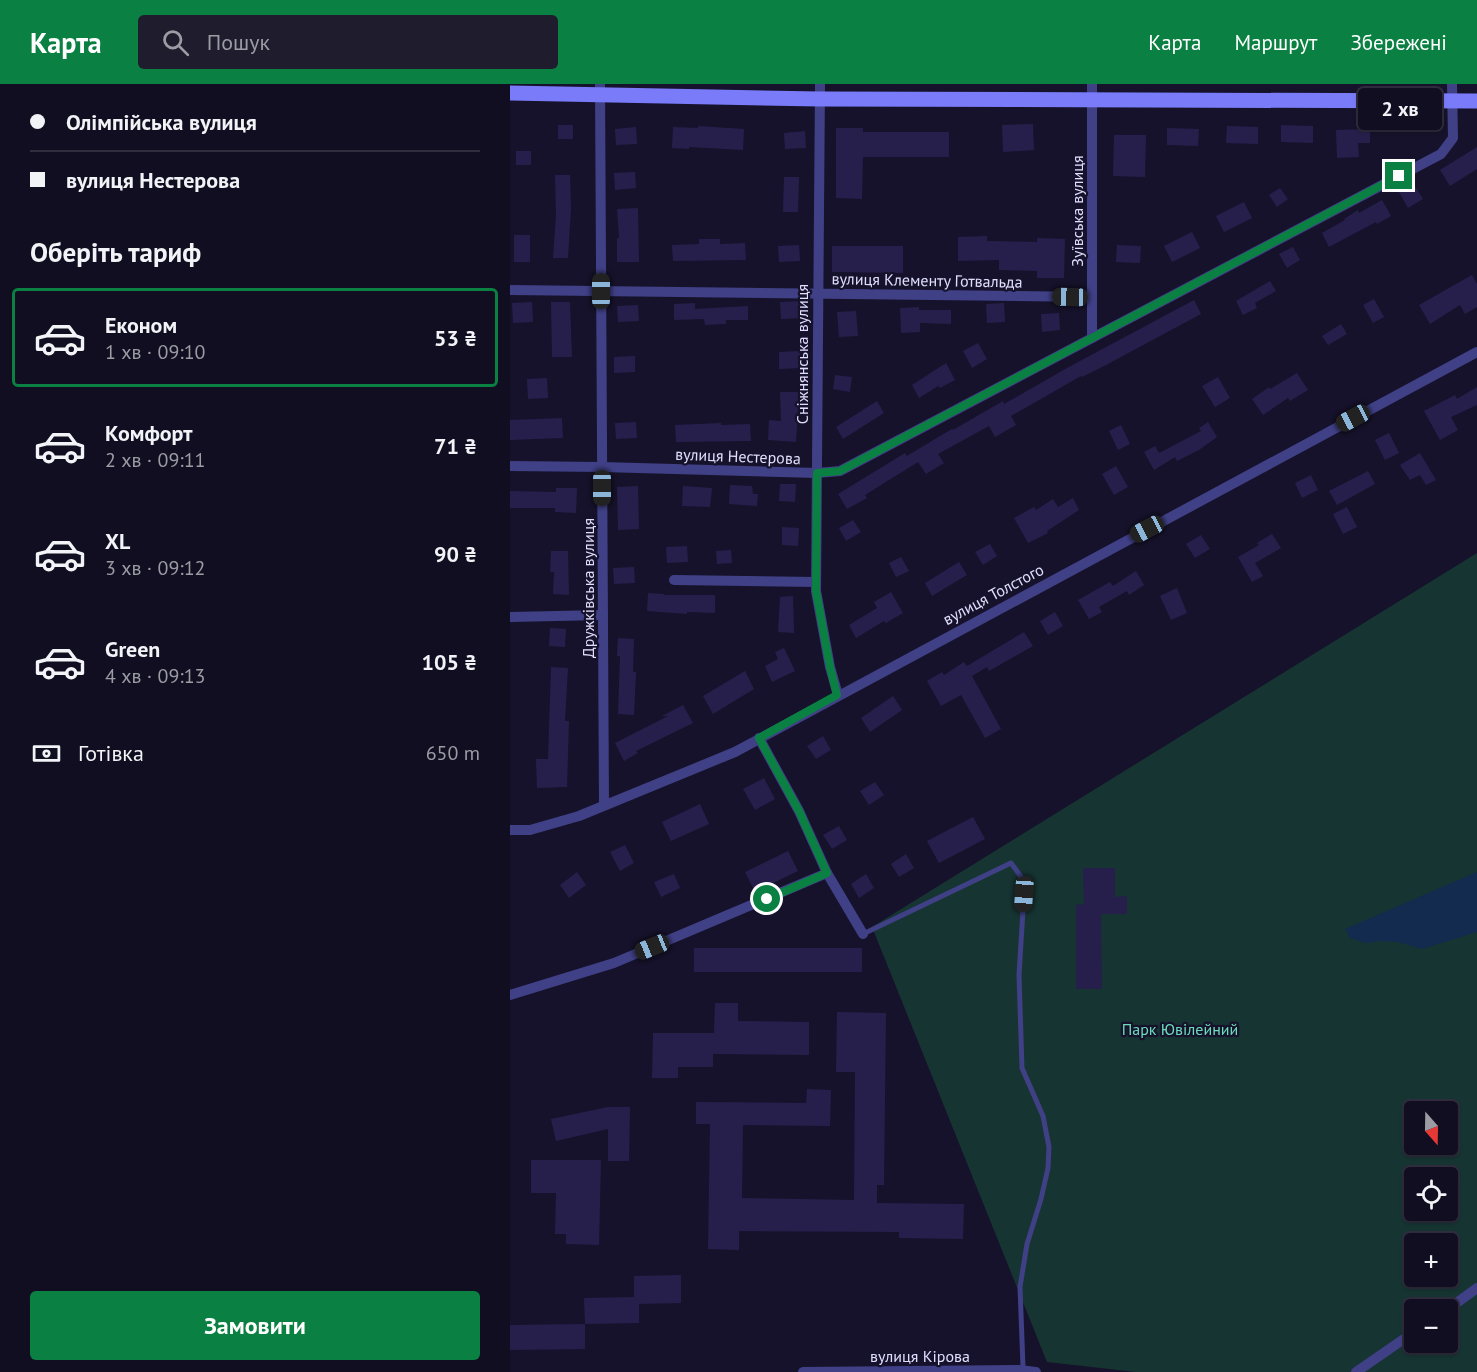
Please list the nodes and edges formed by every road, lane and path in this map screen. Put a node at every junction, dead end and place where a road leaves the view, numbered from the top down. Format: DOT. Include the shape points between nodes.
graph roads {
  1 [pos="1452,84"];
  2 [pos="600,90"];
  3 [pos="1092,91"];
  4 [pos="820,92"];
  5 [pos="510,93"];
  6 [pos="1453,101"];
  7 [pos="1477,101"];
  8 [pos="510,290"];
  9 [pos="601,291"];
  10 [pos="817,294"];
  11 [pos="1092,297"];
  12 [pos="1092,338"];
  13 [pos="1477,352"];
  14 [pos="510,466"];
  15 [pos="602,467"];
  16 [pos="817,473"];
  17 [pos="674,580"];
  18 [pos="816,582"];
  19 [pos="603,615"];
  20 [pos="510,617"];
  21 [pos="837,695"];
  22 [pos="759,738"];
  23 [pos="604,805"];
  24 [pos="510,830"];
  25 [pos="827,873"];
  26 [pos="863,934"];
  27 [pos="510,995"];
  28 [pos="1477,1288"];
  29 [pos="1458,1302"];
  30 [pos="1404,1339"];
  31 [pos="1019,1370"];
  32 [pos="803,1372"];
  33 [pos="878,1372"];
  34 [pos="971,1372"];
  35 [pos="1036,1372"];
  36 [pos="1356,1372"];
  1 -- 6 [label="street, вулиця Нестерова"];
  2 -- 4 [label="street"];
  2 -- 5 [label="street"];
  2 -- 9 [label="street, Дружківська вулиця"];
  3 -- 4 [label="street"];
  3 -- 6 [label="street"];
  3 -- 11 [label="street, Зуївська вулиця"];
  4 -- 10 [label="street, Сніжнянська вулиця"];
  6 -- 7 [label="street"];
  6 -- 12 [label="street, вулиця Нестерова" via="1453,138 1441,154"];
  8 -- 9 [label="street, вулиця Клементу Готвальда"];
  9 -- 10 [label="street, вулиця Клементу Готвальда"];
  9 -- 15 [label="street, Дружківська вулиця"];
  10 -- 11 [label="street, вулиця Клементу Готвальда"];
  10 -- 16 [label="street, Сніжнянська вулиця"];
  11 -- 12 [label="street, Зуївська вулиця"];
  12 -- 16 [label="street, вулиця Нестерова" via="840,471"];
  13 -- 21 [label="street, вулиця Толстого"];
  14 -- 15 [label="street, вулиця Нестерова"];
  15 -- 16 [label="street, вулиця Нестерова"];
  15 -- 19 [label="street, Дружківська вулиця"];
  16 -- 18 [label="street, Сніжнянська вулиця"];
  17 -- 18 [label="street"];
  18 -- 21 [label="street, Сніжнянська вулиця"];
  19 -- 20 [label="street"];
  19 -- 23 [label="street, Дружківська вулиця"];
  21 -- 22 [label="street, вулиця Толстого"];
  22 -- 23 [label="street, вулиця Толстого" via="735,752"];
  22 -- 25 [label="street"];
  23 -- 24 [label="street, вулиця Толстого" via="530,830"];
  25 -- 26 [label="street"];
  25 -- 27 [label="street" via="614,963"];
  26 -- 31 [label="lane" via="1011,862 1022,878 1022,1068 1043,1116 1049,1148 1048,1168 1027,1244 1020,1287 1023,1366"];
  28 -- 29 [label="street"];
  30 -- 36 [label="street"];
  31 -- 34 [label="street, вулиця Кірова"];
  31 -- 35 [label="street, вулиця Кірова"];
  32 -- 33 [label="street, вулиця Кірова"];
  33 -- 34 [label="street, вулиця Кірова"];
}
